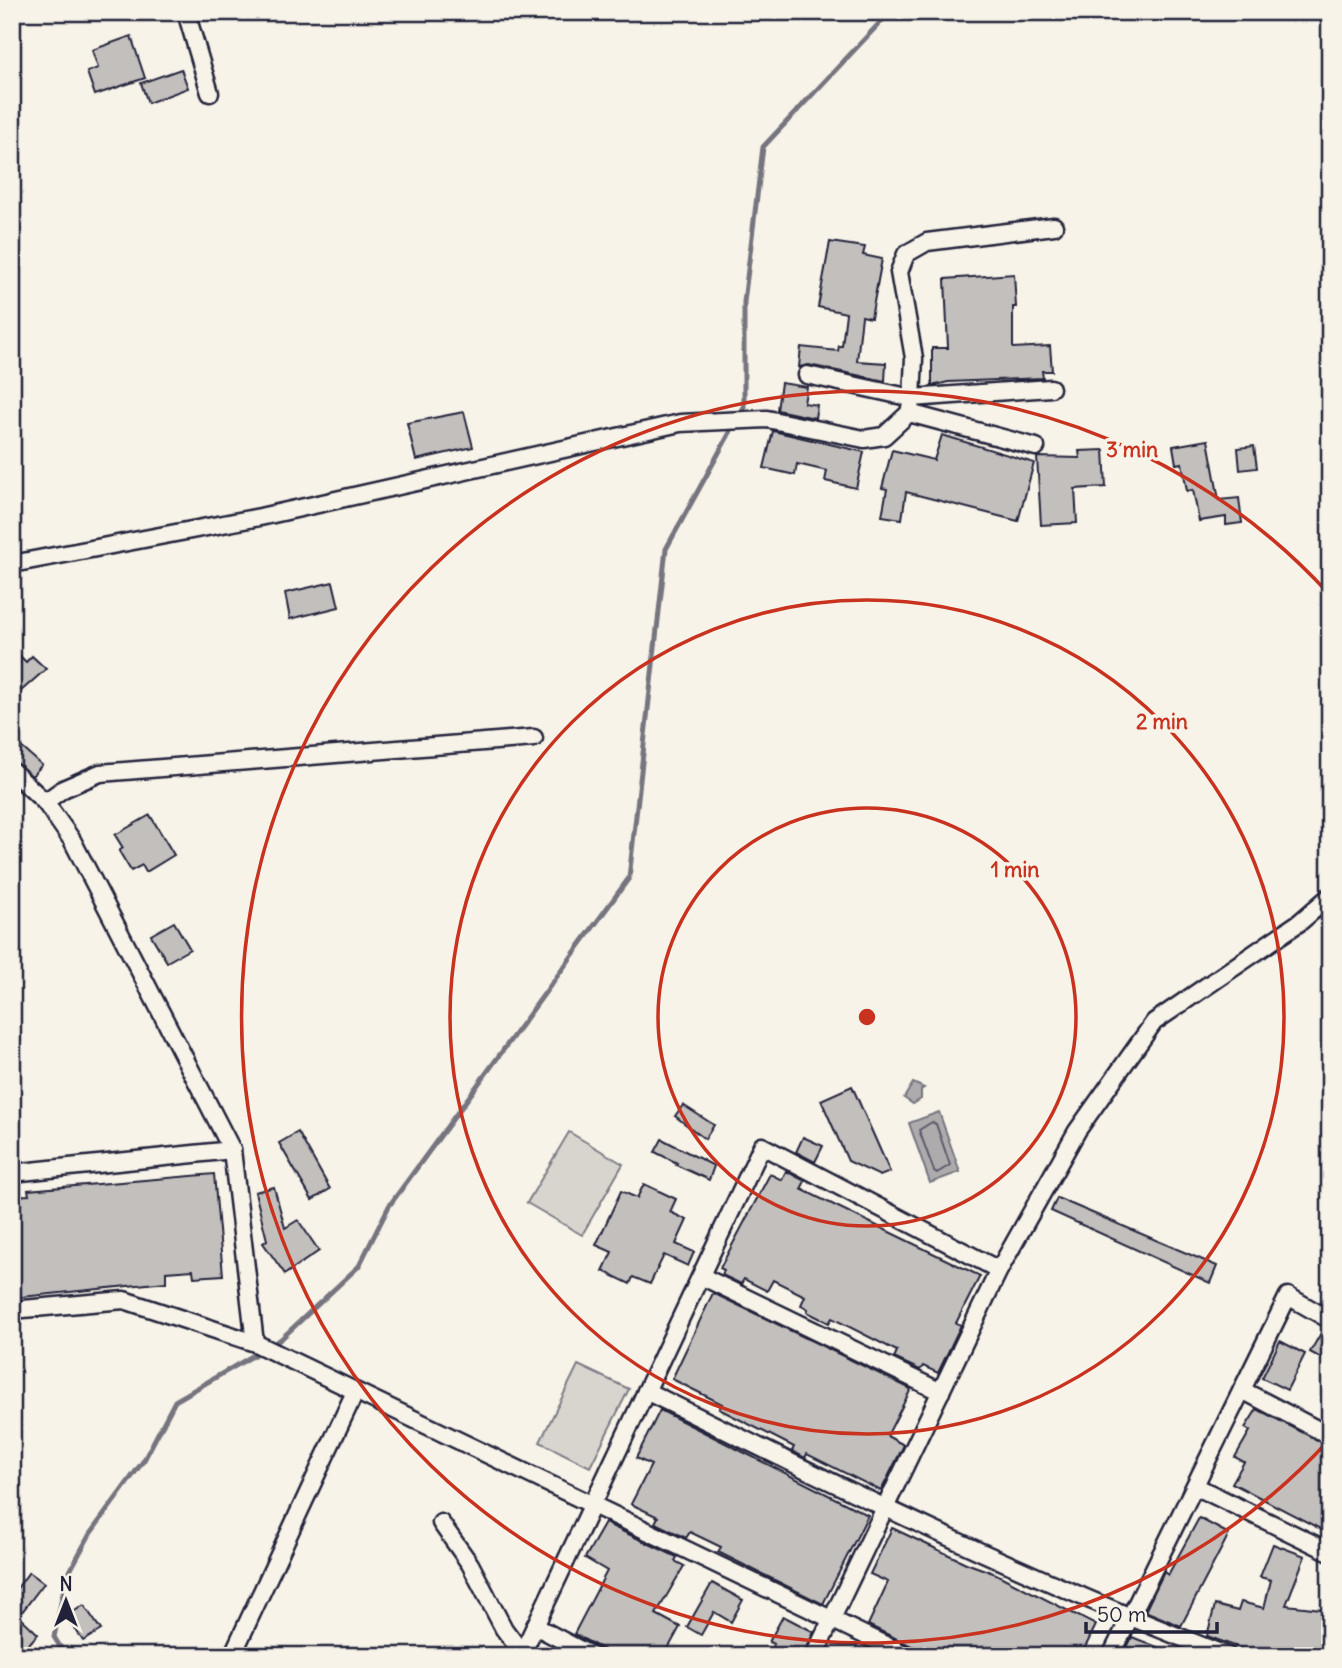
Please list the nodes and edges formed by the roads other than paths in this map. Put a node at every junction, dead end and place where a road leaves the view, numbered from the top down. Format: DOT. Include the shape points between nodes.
graph roads {
  1 [pos="186,12"];
  2 [pos="211,93"];
  3 [pos="1054,226"];
  4 [pos="807,375"];
  5 [pos="1051,388"];
  6 [pos="910,405"];
  7 [pos="1036,447"];
  8 [pos="12,564"];
  9 [pos="534,738"];
  10 [pos="12,771"];
  11 [pos="45,802"];
  12 [pos="1330,896"];
  13 [pos="232,1150"];
  14 [pos="12,1173"];
  15 [pos="999,1270"];
  16 [pos="701,1276"];
  17 [pos="12,1310"];
  18 [pos="1330,1320"];
  19 [pos="256,1343"];
  20 [pos="1242,1390"];
  21 [pos="646,1391"];
  22 [pos="355,1392"];
  23 [pos="941,1392"];
  24 [pos="1330,1436"];
  25 [pos="1195,1486"];
  26 [pos="593,1503"];
  27 [pos="884,1510"];
  28 [pos="441,1523"];
  29 [pos="1330,1552"];
  30 [pos="832,1618"];
  31 [pos="1129,1618"];
  32 [pos="535,1626"];
  33 [pos="522,1654"];
  34 [pos="232,1656"];
  35 [pos="592,1656"];
  36 [pos="814,1656"];
  37 [pos="908,1656"];
  38 [pos="1111,1656"];
  39 [pos="1228,1656"];
  1 -- 2 [label="street"];
  3 -- 6 [label="street" via="927,242 906,254 898,272 914,358"];
  4 -- 6 [label="street"];
  5 -- 6 [label="street"];
  6 -- 7 [label="street"];
  6 -- 8 [label="street" via="884,436 864,439 767,419 680,423 260,517"];
  9 -- 11 [label="street" via="100,773"];
  10 -- 11 [label="street"];
  11 -- 13 [label="street" via="72,840"];
  12 -- 15 [label="street" via="1300,922 1154,1022 1077,1131"];
  13 -- 14 [label="street"];
  13 -- 19 [label="street"];
  15 -- 16 [label="street" via="762,1146"];
  15 -- 23 [label="street"];
  16 -- 21 [label="street"];
  16 -- 23 [label="street"];
  17 -- 19 [label="street" via="124,1300"];
  18 -- 20 [label="street" via="1288,1296"];
  19 -- 22 [label="street"];
  20 -- 24 [label="street"];
  20 -- 25 [label="street"];
  21 -- 26 [label="street"];
  21 -- 27 [label="street"];
  22 -- 26 [label="street"];
  22 -- 34 [label="street"];
  23 -- 27 [label="street"];
  25 -- 29 [label="street"];
  25 -- 31 [label="street"];
  26 -- 30 [label="street"];
  26 -- 32 [label="street"];
  27 -- 30 [label="street"];
  27 -- 31 [label="street"];
  28 -- 33 [label="street"];
  30 -- 36 [label="street"];
  30 -- 37 [label="street"];
  31 -- 38 [label="street"];
  31 -- 39 [label="street"];
  32 -- 33 [label="street"];
  32 -- 35 [label="street"];
}
